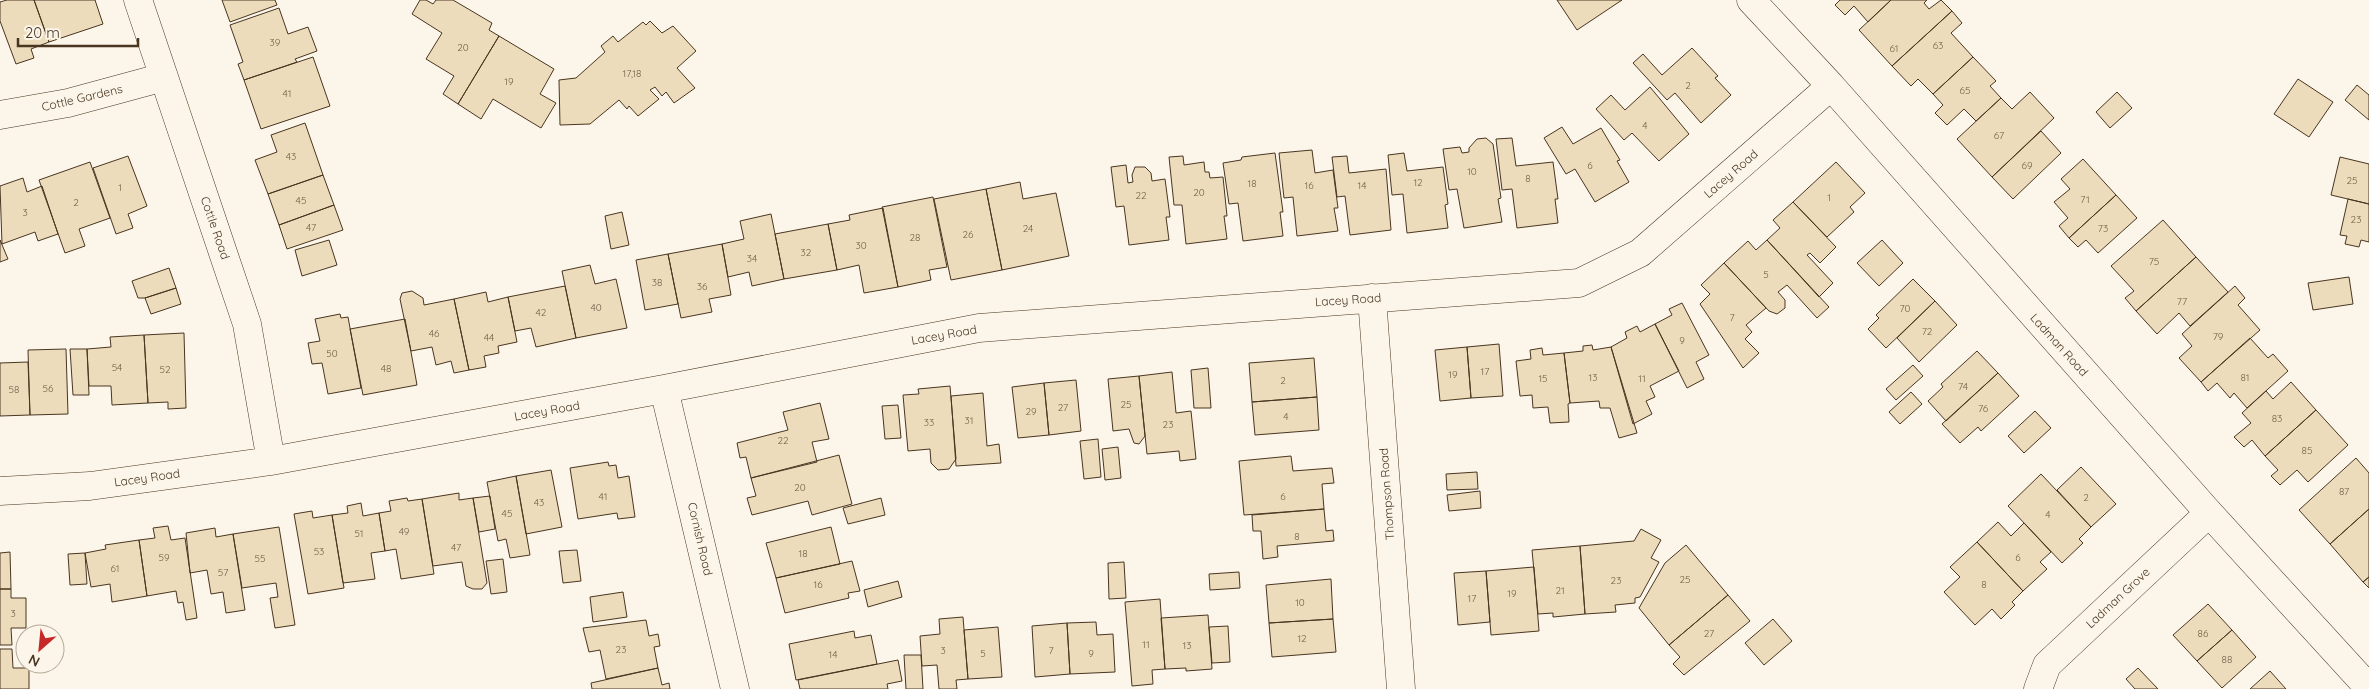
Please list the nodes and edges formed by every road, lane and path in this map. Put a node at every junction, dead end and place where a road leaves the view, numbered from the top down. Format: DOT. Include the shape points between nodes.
graph roads {
  1 [pos="138,0"];
  2 [pos="1751,0"];
  3 [pos="164,77"];
  4 [pos="1831,86"];
  5 [pos="0,115"];
  6 [pos="1372,298"];
  7 [pos="664,389"];
  8 [pos="271,460"];
  9 [pos="0,491"];
  10 [pos="2209,513"];
  11 [pos="2369,688"];
  12 [pos="735,689"];
  13 [pos="1401,689"];
  14 [pos="2038,689"];
  1 -- 3 [label="street, Cottle Road"];
  2 -- 4 [label="street, Ladman Road"];
  3 -- 5 [label="street, Cottle Gardens" via="68,103"];
  3 -- 8 [label="street, Cottle Road" via="247,324"];
  4 -- 6 [label="street, Lacey Road" via="1640,253 1578,282"];
  4 -- 10 [label="street, Ladman Road"];
  6 -- 7 [label="street, Lacey Road" via="979,328"];
  6 -- 13 [label="street, Thompson Road"];
  7 -- 8 [label="street, Lacey Road"];
  7 -- 12 [label="street, Cornish Road"];
  8 -- 9 [label="street, Lacey Road" via="90,486"];
  10 -- 11 [label="street, Ladman Road"];
  10 -- 14 [label="street, Ladman Grove" via="2047,665"];
}
